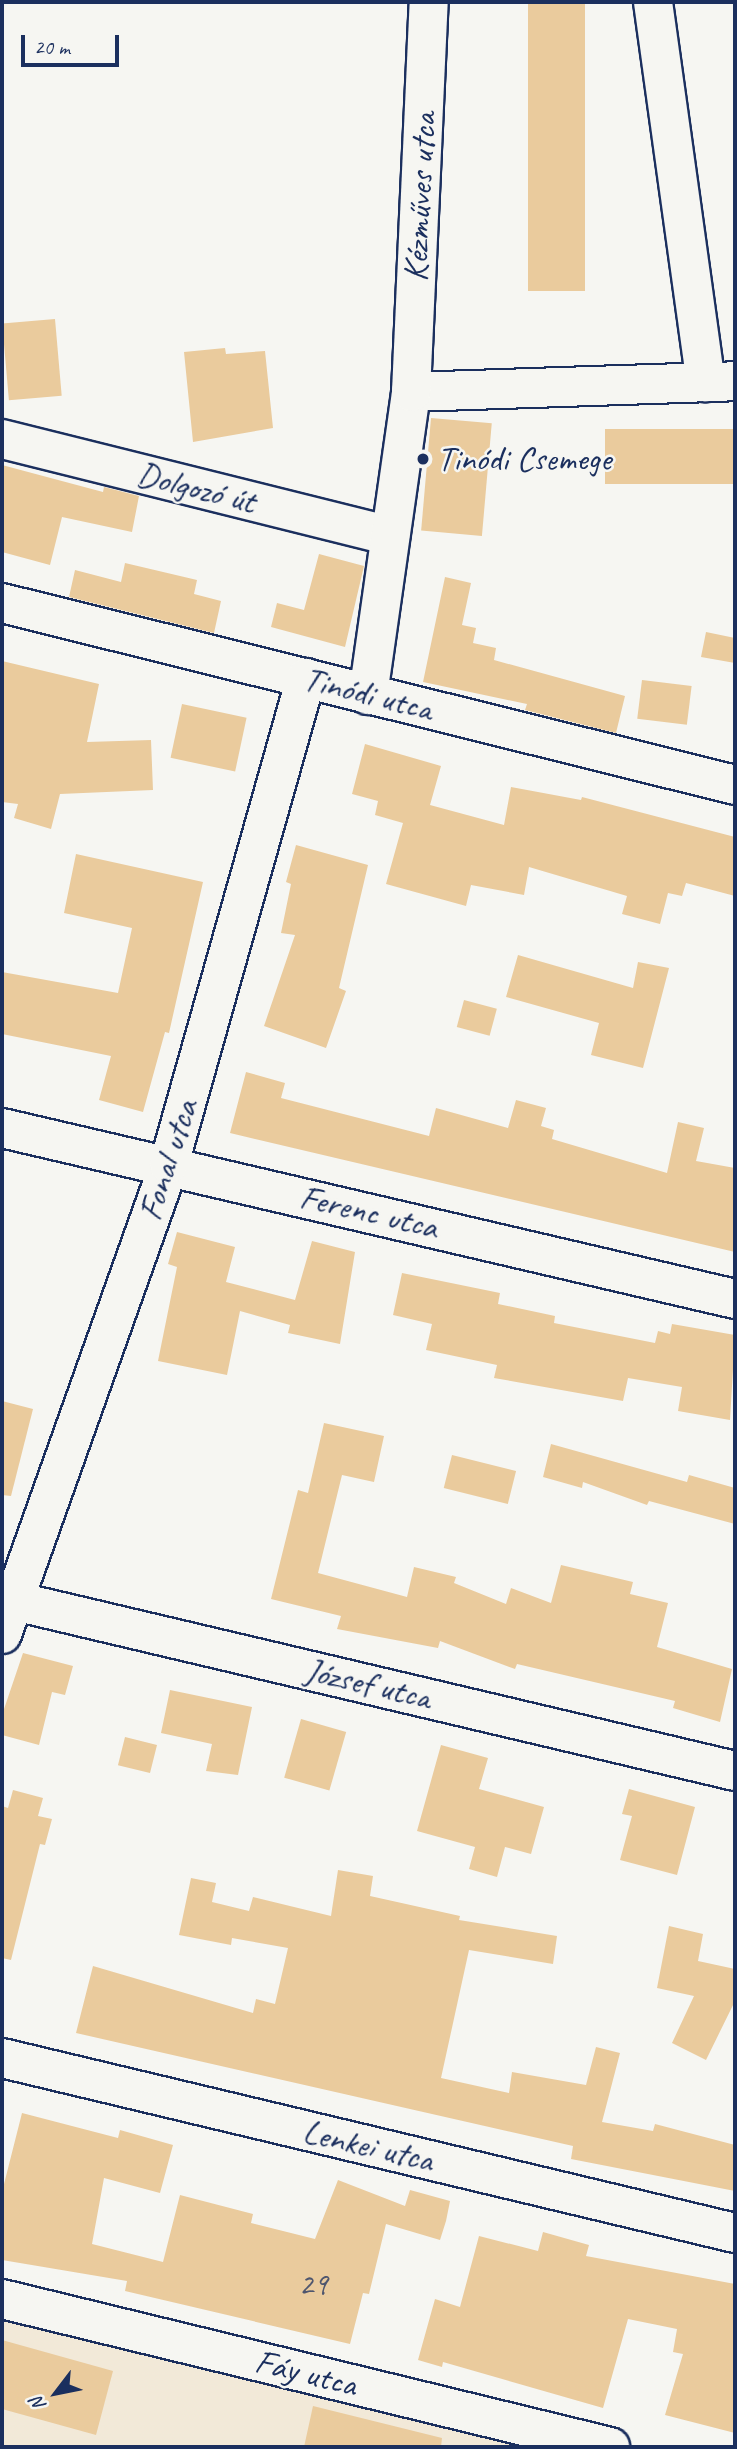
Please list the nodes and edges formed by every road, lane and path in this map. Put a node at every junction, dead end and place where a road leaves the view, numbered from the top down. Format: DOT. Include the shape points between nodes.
graph roads {
  1 [pos="429,2"];
  2 [pos="653,2"];
  3 [pos="720,381"];
  4 [pos="411,392"];
  5 [pos="2,439"];
  6 [pos="390,536"];
  7 [pos="2,603"];
  8 [pos="306,678"];
  9 [pos="368,695"];
  10 [pos="735,785"];
  11 [pos="2,1128"];
  12 [pos="169,1164"];
  13 [pos="735,1299"];
  14 [pos="6,1611"];
  15 [pos="735,1771"];
  16 [pos="2,2058"];
  17 [pos="735,2233"];
  18 [pos="2,2299"];
  19 [pos="610,2447"];
  1 -- 4 [label="street, Kézműves utca"];
  2 -- 3 [label="street"];
  3 -- 4 [label="street"];
  4 -- 6 [label="street, Kézműves utca"];
  5 -- 6 [label="street, Dolgozó út"];
  6 -- 9 [label="street, Kézműves utca"];
  7 -- 8 [label="street, Tinódi utca"];
  8 -- 9 [label="street, Tinódi utca"];
  8 -- 12 [label="street, Fonal utca"];
  9 -- 10 [label="street, Tinódi utca"];
  11 -- 12 [label="street, Ferenc utca"];
  12 -- 13 [label="street, Ferenc utca"];
  12 -- 14 [label="street, Fonal utca"];
  14 -- 15 [label="street, József utca"];
  16 -- 17 [label="street, Lenkei utca"];
  18 -- 19 [label="street, Fáy utca"];
}
